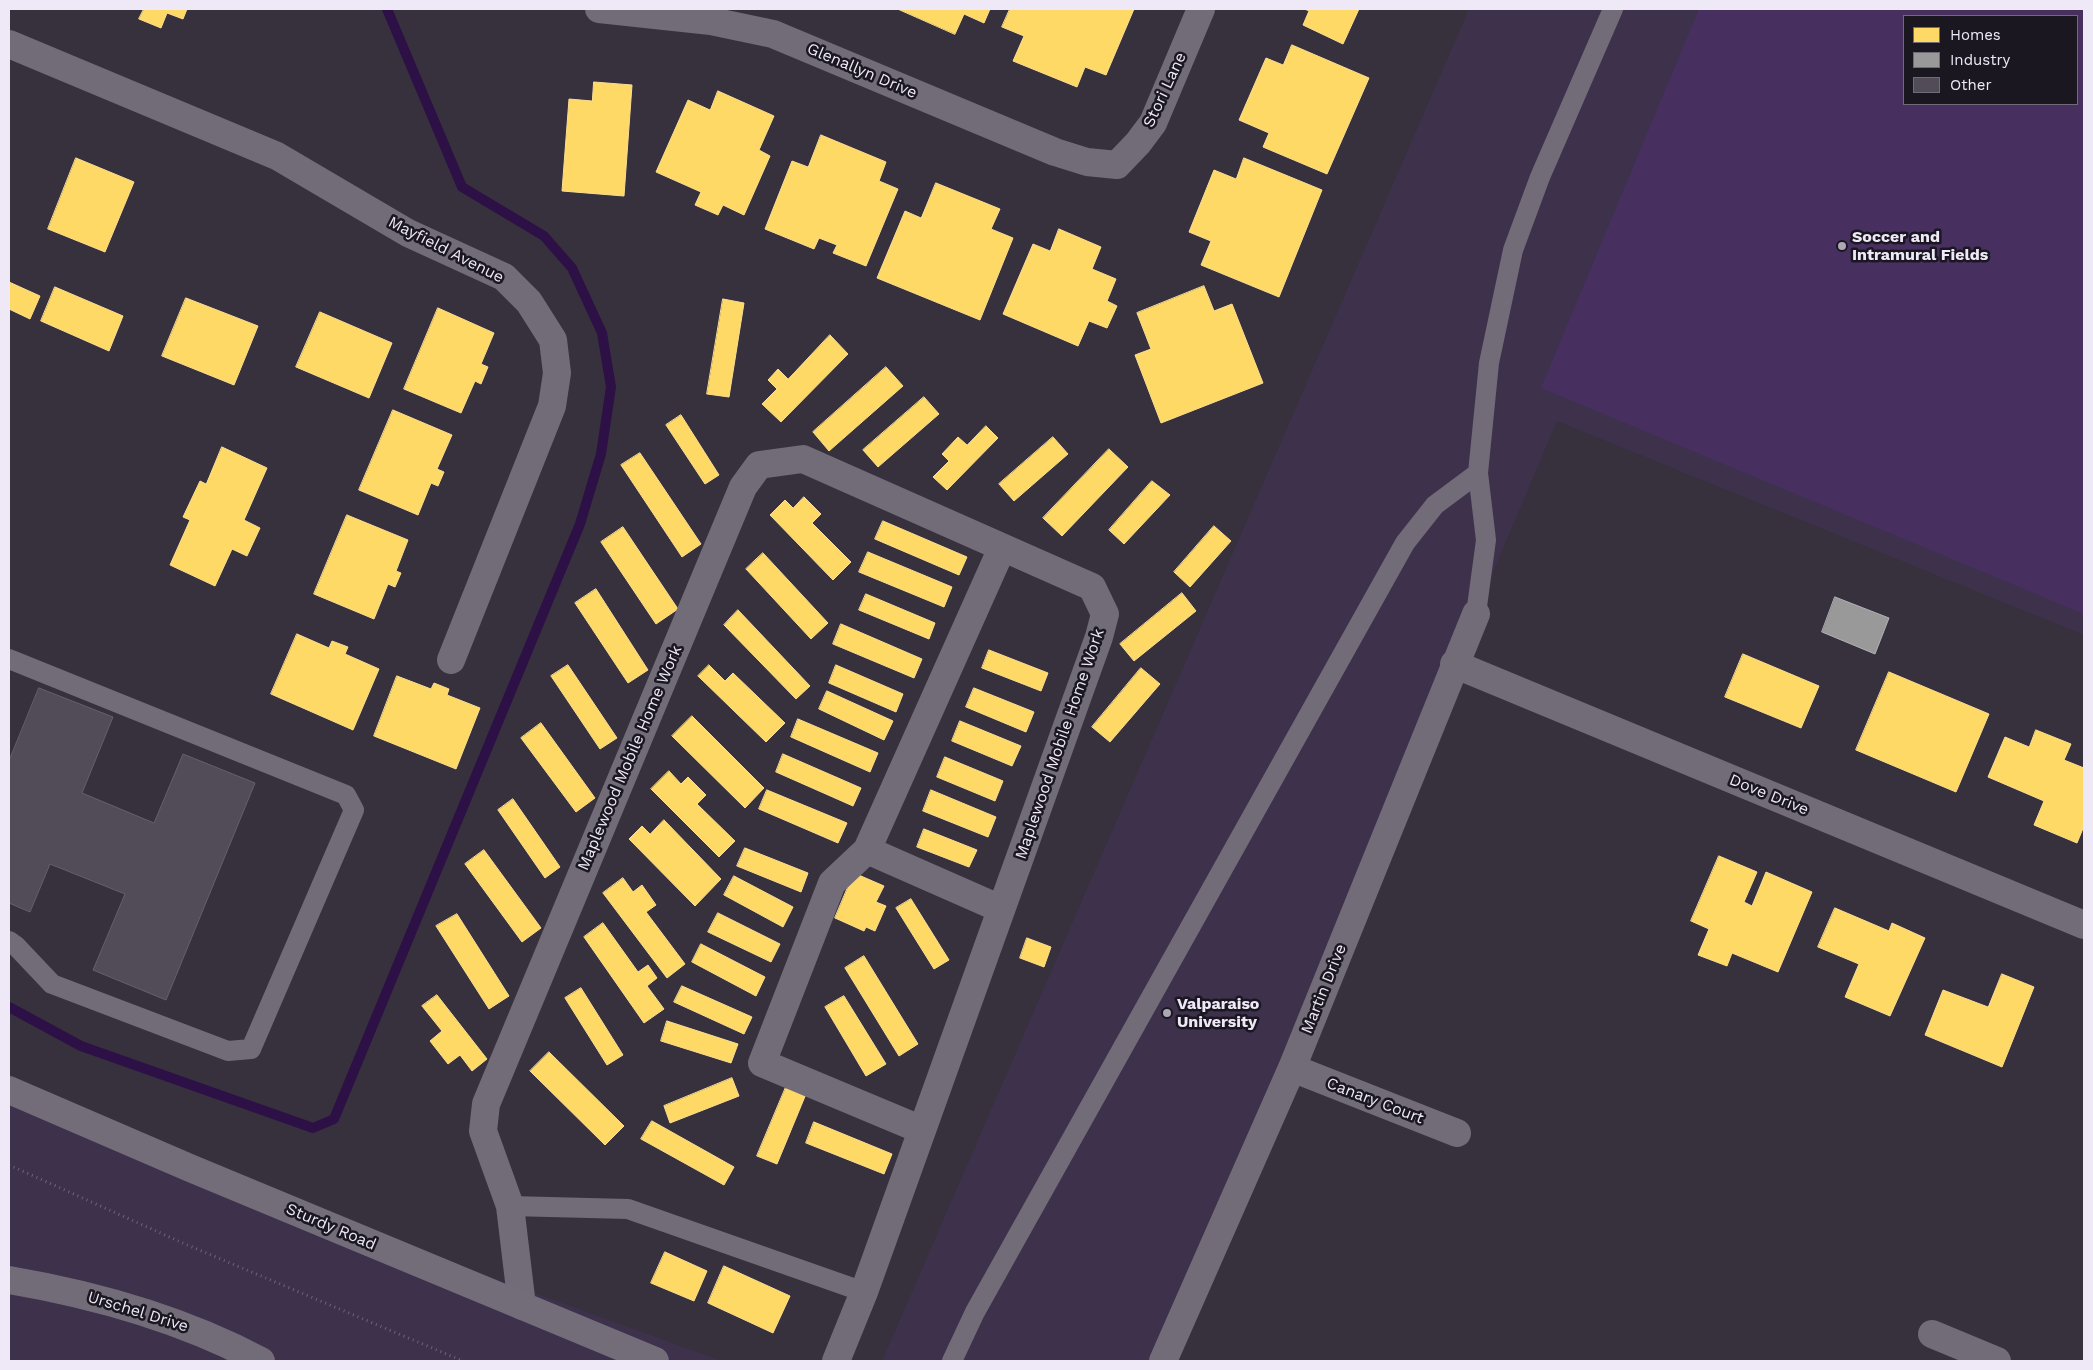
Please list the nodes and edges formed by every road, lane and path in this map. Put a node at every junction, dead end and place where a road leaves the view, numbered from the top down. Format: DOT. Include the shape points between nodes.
graph roads {
  1 [pos="599,9"];
  2 [pos="1200,9"];
  3 [pos="1613,9"];
  4 [pos="9,44"];
  5 [pos="1117,165"];
  6 [pos="1478,473"];
  7 [pos="1002,548"];
  8 [pos="1476,614"];
  9 [pos="9,659"];
  10 [pos="451,660"];
  11 [pos="1454,664"];
  12 [pos="867,850"];
  13 [pos="1001,909"];
  14 [pos="2084,925"];
  15 [pos="9,941"];
  16 [pos="1292,1068"];
  17 [pos="9,1090"];
  18 [pos="922,1130"];
  19 [pos="1457,1133"];
  20 [pos="9,1165"];
  21 [pos="510,1206"];
  22 [pos="9,1280"];
  23 [pos="864,1292"];
  24 [pos="522,1306"];
  25 [pos="1932,1334"];
  26 [pos="261,1361"];
  27 [pos="463,1361"];
  28 [pos="655,1361"];
  29 [pos="836,1361"];
  30 [pos="952,1361"];
  31 [pos="1163,1361"];
  32 [pos="1997,1361"];
  1 -- 5 [label="street, Glenallyn Drive" via="711,21 773,34 1055,152 1087,162"];
  2 -- 5 [label="street, Stori Lane" via="1152,123 1138,144"];
  3 -- 6 [label="lane" via="1540,177 1513,250 1490,363"];
  4 -- 10 [label="street, Mayfield Avenue" via="277,156 408,233 504,277 529,302 553,340 557,373 552,406"];
  6 -- 8 [label="lane" via="1486,540"];
  6 -- 30 [label="lane" via="1435,505 1405,543 975,1312"];
  7 -- 12 [label="street"];
  7 -- 13 [label="street, Maplewood Mobile Home Work" via="1092,587 1105,614 1100,637"];
  7 -- 21 [label="street, Maplewood Mobile Home Work" via="803,459 759,465 743,487 486,1104 483,1131"];
  8 -- 11 [label="street, Martin Drive"];
  9 -- 15 [label="lane" via="346,795 354,810 251,1049 228,1051 52,984"];
  11 -- 14 [label="street, Dove Drive"];
  11 -- 16 [label="street, Martin Drive"];
  12 -- 13 [label="street"];
  12 -- 18 [label="street" via="832,883 762,1063"];
  13 -- 18 [label="street, Maplewood Mobile Home Work"];
  16 -- 19 [label="street, Canary Court"];
  16 -- 31 [label="street, Martin Drive"];
  17 -- 24 [label="main road, Sturdy Road"];
  18 -- 23 [label="street, Maplewood Mobile Home Work"];
  20 -- 27 [label="path"];
  21 -- 23 [label="lane" via="628,1208"];
  21 -- 24 [label="street, Maplewood Mobile Home Work"];
  22 -- 26 [label="street, Urschel Drive" via="138,1310 191,1328"];
  23 -- 29 [label="street, Maplewood Mobile Home Work"];
  24 -- 28 [label="main road, Sturdy Road"];
  25 -- 32 [label="street"];
}
